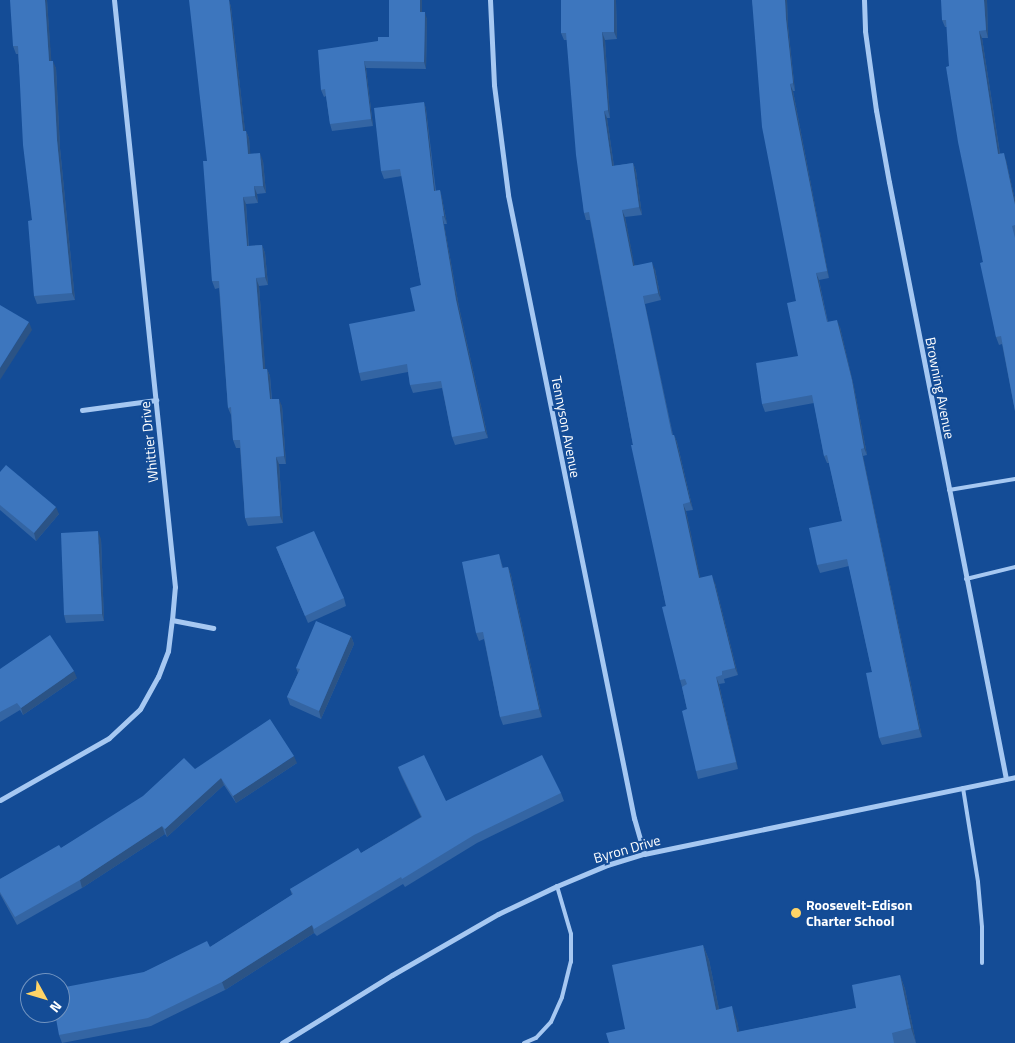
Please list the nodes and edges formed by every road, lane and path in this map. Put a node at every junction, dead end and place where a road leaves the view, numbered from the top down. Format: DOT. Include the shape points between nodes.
graph roads {
  1 [pos="114,0"];
  2 [pos="490,0"];
  3 [pos="864,0"];
  4 [pos="156,400"];
  5 [pos="82,410"];
  6 [pos="1015,479"];
  7 [pos="949,490"];
  8 [pos="1015,567"];
  9 [pos="966,579"];
  10 [pos="172,620"];
  11 [pos="213,628"];
  12 [pos="1015,777"];
  13 [pos="1006,779"];
  14 [pos="963,788"];
  15 [pos="0,800"];
  16 [pos="644,854"];
  17 [pos="557,886"];
  18 [pos="982,963"];
  19 [pos="282,1043"];
  20 [pos="524,1043"];
  1 -- 4 [label="street, Whittier Drive"];
  2 -- 16 [label="street, Tennyson Avenue" via="494,85 508,195 634,818"];
  3 -- 7 [label="street, Browning Avenue" via="876,110"];
  4 -- 5 [label="street"];
  4 -- 10 [label="street, Whittier Drive" via="175,587"];
  6 -- 7 [label="lane"];
  7 -- 9 [label="street, Browning Avenue"];
  8 -- 9 [label="lane"];
  9 -- 13 [label="street, Browning Avenue"];
  10 -- 11 [label="street"];
  10 -- 15 [label="street, Whittier Drive" via="165,660 140,709 109,738"];
  12 -- 13 [label="street, Byron Drive"];
  13 -- 14 [label="street, Byron Drive"];
  14 -- 16 [label="street, Byron Drive"];
  14 -- 18 [label="lane" via="978,882"];
  16 -- 17 [label="street, Byron Drive"];
  17 -- 19 [label="street, Byron Drive" via="498,914"];
  17 -- 20 [label="lane" via="572,934 571,962 562,997 551,1022 536,1038"];
}
